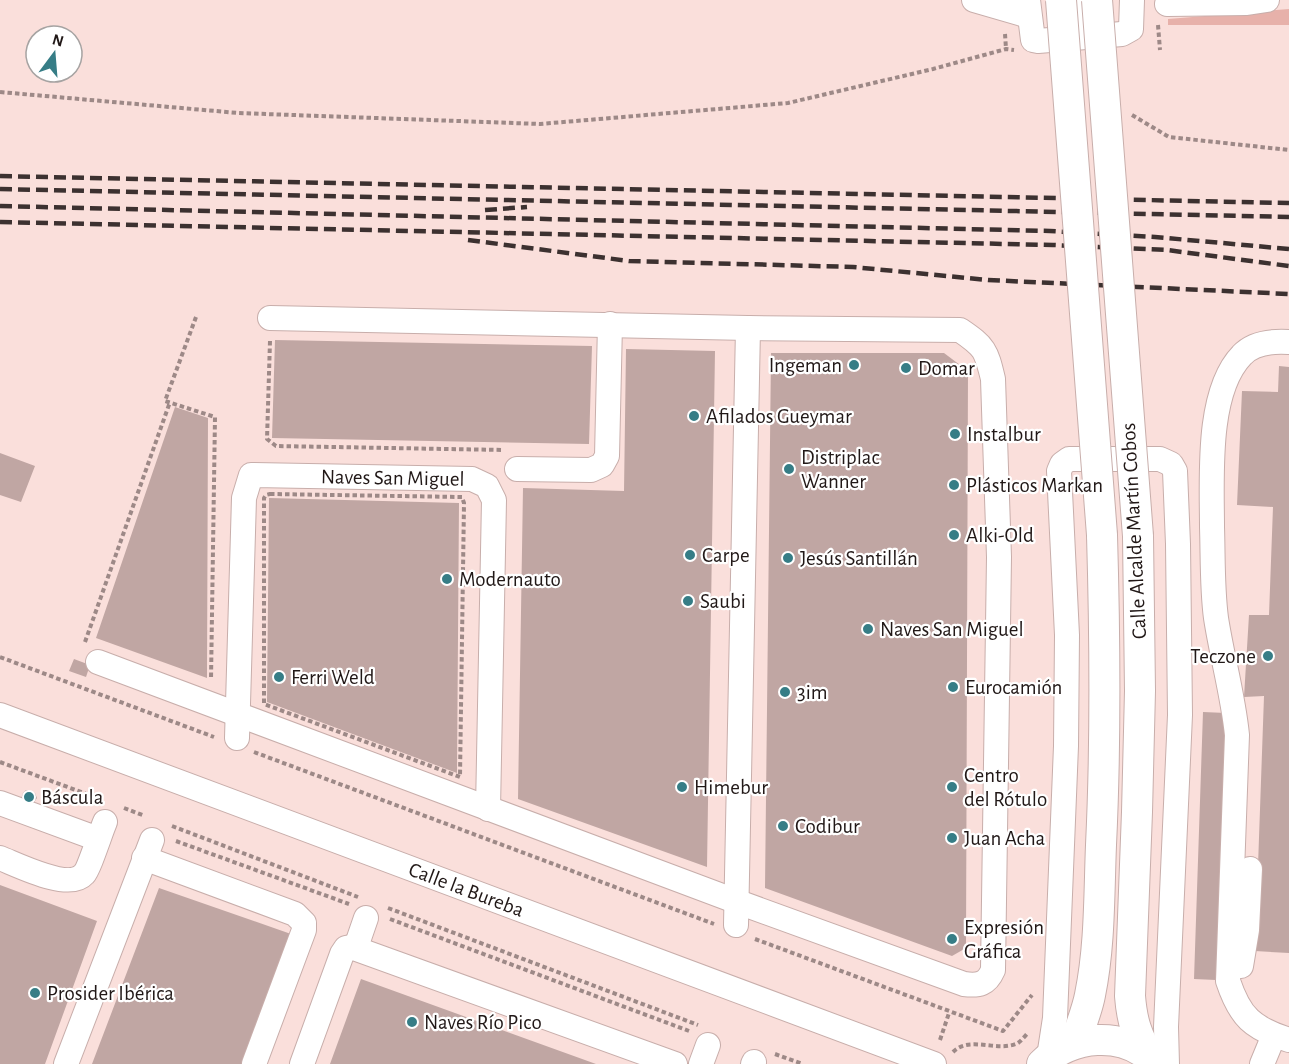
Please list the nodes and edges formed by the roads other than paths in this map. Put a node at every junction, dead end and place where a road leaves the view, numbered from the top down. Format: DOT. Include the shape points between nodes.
graph roads {
  1 [pos="974,0"];
  2 [pos="1061,0"];
  3 [pos="1079,0"];
  4 [pos="1097,0"];
  5 [pos="1132,0"];
  6 [pos="1172,0"];
  7 [pos="1267,0"];
  8 [pos="1029,8"];
  9 [pos="1082,37"];
  10 [pos="270,318"];
  11 [pos="610,324"];
  12 [pos="748,328"];
  13 [pos="1289,342"];
  14 [pos="517,469"];
  15 [pos="93,650"];
  16 [pos="0,715"];
  17 [pos="230,730"];
  18 [pos="0,803"];
  19 [pos="488,809"];
  20 [pos="0,858"];
  21 [pos="1250,870"];
  22 [pos="370,907"];
  23 [pos="737,913"];
  24 [pos="356,947"];
  25 [pos="1233,995"];
  26 [pos="1281,1037"];
  27 [pos="1075,1043"];
  28 [pos="942,1060"];
  29 [pos="1045,1060"];
  30 [pos="1157,1062"];
  31 [pos="66,1064"];
  32 [pos="254,1064"];
  33 [pos="302,1064"];
  34 [pos="675,1064"];
  35 [pos="1262,1064"];
  1 -- 8 [label="street"];
  2 -- 27 [label="main road, Calle Alcalde Martín Cobos, bridge" via="1102,535 1104,712 1098,915 1090,997"];
  3 -- 9 [label="street"];
  4 -- 30 [label="main road, Calle Alcalde Martín Cobos, bridge" via="1138,536 1140,691 1131,1017 1137,1037"];
  5 -- 9 [label="street" via="1131,29 1122,34"];
  6 -- 7 [label="street" via="1167,4"];
  8 -- 9 [label="street" via="1033,40"];
  10 -- 11 [label="street"];
  11 -- 12 [label="street"];
  11 -- 14 [label="street" via="607,456 602,465 591,471"];
  12 -- 23 [label="street"];
  12 -- 23 [label="street" via="960,330 987,354 993,379 999,557 993,970 982,984 964,984"];
  13 -- 25 [label="street" via="1258,345 1244,352 1233,365 1217,410 1212,446 1216,617 1237,735 1228,981"];
  15 -- 17 [label="street"];
  16 -- 28 [label="street, Calle la Bureba"];
  17 -- 19 [label="street"];
  17 -- 19 [label="street, Naves San Miguel" via="244,498 251,475 472,479 487,486 494,500"];
  18 -- 20 [label="street" via="106,817 85,874 74,881 61,881"];
  19 -- 23 [label="street"];
  21 -- 25 [label="street" via="1244,955"];
  22 -- 24 [label="street"];
  24 -- 33 [label="street" via="346,948 342,954"];
  24 -- 34 [label="street"];
  25 -- 26 [label="street" via="1245,1018"];
  26 -- 35 [label="street"];
  27 -- 29 [label="main road"];
  27 -- 30 [label="main road" via="1101,1039 1127,1045"];
  29 -- 30 [label="street, Calle Alcalde Martín Cobos" via="1056,1010 1066,746 1067,635 1059,471 1068,459 1161,459 1175,471 1180,715 1166,1018"];
  31 -- 32 [label="street" via="154,835 253,888 304,923"];
}
